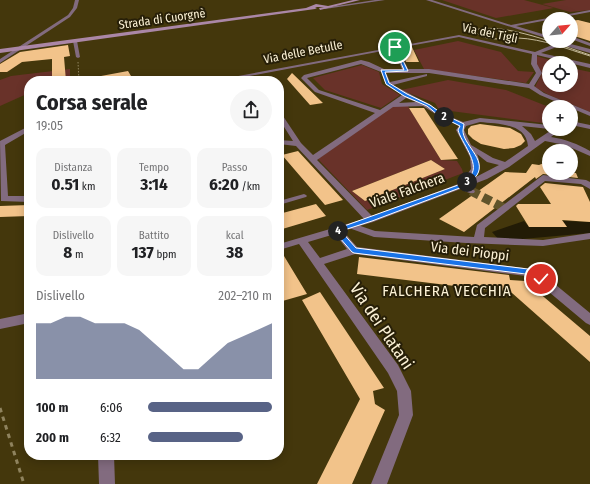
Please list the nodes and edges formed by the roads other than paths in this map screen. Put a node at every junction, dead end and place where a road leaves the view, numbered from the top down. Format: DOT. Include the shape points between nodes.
graph roads {
  1 [pos="77,0"];
  2 [pos="338,0"];
  3 [pos="351,0"];
  4 [pos="358,0"];
  5 [pos="383,0"];
  6 [pos="428,0"];
  7 [pos="431,0"];
  8 [pos="438,3"];
  9 [pos="316,6"];
  10 [pos="326,7"];
  11 [pos="590,11"];
  12 [pos="578,13"];
  13 [pos="578,16"];
  14 [pos="581,17"];
  15 [pos="542,19"];
  16 [pos="534,21"];
  17 [pos="542,24"];
  18 [pos="508,26"];
  19 [pos="542,36"];
  20 [pos="578,40"];
  21 [pos="75,41"];
  22 [pos="590,45"];
  23 [pos="395,47"];
  24 [pos="578,47"];
  25 [pos="548,48"];
  26 [pos="19,49"];
  27 [pos="0,51"];
  28 [pos="590,51"];
  29 [pos="535,54"];
  30 [pos="78,57"];
  31 [pos="0,61"];
  32 [pos="590,66"];
  33 [pos="383,71"];
  34 [pos="406,71"];
  35 [pos="438,72"];
  36 [pos="246,76"];
  37 [pos="388,84"];
  38 [pos="531,86"];
  39 [pos="406,95"];
  40 [pos="424,104"];
  41 [pos="390,105"];
  42 [pos="379,112"];
  43 [pos="588,113"];
  44 [pos="578,118"];
  45 [pos="284,122"];
  46 [pos="508,123"];
  47 [pos="578,124"];
  48 [pos="463,125"];
  49 [pos="542,126"];
  50 [pos="590,127"];
  51 [pos="24,131"];
  52 [pos="548,136"];
  53 [pos="568,136"];
  54 [pos="543,139"];
  55 [pos="284,143"];
  56 [pos="467,144"];
  57 [pos="532,146"];
  58 [pos="301,147"];
  59 [pos="590,149"];
  60 [pos="325,151"];
  61 [pos="590,154"];
  62 [pos="313,159"];
  63 [pos="506,165"];
  64 [pos="463,185"];
  65 [pos="590,186"];
  66 [pos="471,191"];
  67 [pos="304,196"];
  68 [pos="24,199"];
  69 [pos="284,202"];
  70 [pos="370,220"];
  71 [pos="352,226"];
  72 [pos="337,230"];
  73 [pos="590,236"];
  74 [pos="301,240"];
  75 [pos="479,240"];
  76 [pos="284,245"];
  77 [pos="354,250"];
  78 [pos="316,263"];
  79 [pos="24,319"];
  80 [pos="590,320"];
  81 [pos="0,324"];
  82 [pos="106,460"];
  83 [pos="107,484"];
  84 [pos="379,484"];
  1 -- 26 [label="street" via="69,16"];
  2 -- 9 [label="street, Strada di Cuorgnè"];
  3 -- 9 [label="main road, Strada di Cuorgnè"];
  4 -- 10 [label="main road"];
  5 -- 10 [label="street"];
  6 -- 8 [label="street"];
  7 -- 8 [label="street"];
  8 -- 18 [label="street"];
  9 -- 10 [label="main road"];
  9 -- 10 [label="main road"];
  9 -- 21 [label="main road, Strada di Cuorgnè"];
  11 -- 12 [label="street"];
  13 -- 14 [label="street"];
  15 -- 16 [label="street"];
  16 -- 17 [label="street"];
  16 -- 18 [label="street"];
  18 -- 19 [label="street"];
  20 -- 22 [label="street"];
  21 -- 26 [label="main road, Strada di Cuorgnè"];
  21 -- 30 [label="lane"];
  23 -- 29 [label="street, Via dei Tigli" via="459,36"];
  23 -- 34 [label="street"];
  23 -- 36 [label="street, Via delle Betulle"];
  24 -- 28 [label="street"];
  25 -- 29 [label="street, Via dei Tigli"];
  26 -- 27 [label="main road, Strada di Cuorgnè"];
  26 -- 31 [label="street"];
  29 -- 32 [label="street"];
  29 -- 38 [label="street, Via dei Tigli" via="534,66 539,73"];
  33 -- 34 [label="street"];
  33 -- 37 [label="street"];
  33 -- 42 [label="street" via="361,62 304,78 316,91"];
  34 -- 35 [label="street"];
  35 -- 37 [label="street"];
  35 -- 38 [label="street"];
  37 -- 39 [label="street"];
  38 -- 43 [label="street" via="542,94"];
  39 -- 40 [label="street"];
  39 -- 41 [label="street"];
  40 -- 41 [label="street"];
  40 -- 48 [label="street"];
  41 -- 42 [label="street"];
  42 -- 60 [label="street"];
  43 -- 44 [label="street"];
  45 -- 58 [label="street"];
  46 -- 48 [label="street" via="480,120"];
  46 -- 49 [label="street"];
  46 -- 57 [label="street" via="530,136"];
  47 -- 50 [label="street"];
  48 -- 56 [label="street" via="460,130"];
  51 -- 68 [label="street" via="1,144 4,200"];
  52 -- 54 [label="street, Viale Falchera"];
  53 -- 59 [label="street"];
  54 -- 57 [label="street, Viale Falchera"];
  54 -- 61 [label="street" via="568,142"];
  55 -- 58 [label="street"];
  56 -- 63 [label="street" via="490,160"];
  56 -- 64 [label="street" via="476,161 476,170"];
  57 -- 63 [label="street, Viale Falchera"];
  58 -- 60 [label="street"];
  58 -- 62 [label="street"];
  60 -- 62 [label="street"];
  62 -- 70 [label="street"];
  63 -- 64 [label="street, Viale Falchera"];
  64 -- 66 [label="street"];
  64 -- 70 [label="street, Viale Falchera"];
  65 -- 75 [label="street" via="583,182 543,178 480,227"];
  67 -- 69 [label="lane"];
  70 -- 71 [label="street, Viale Falchera"];
  71 -- 72 [label="street, Viale Falchera"];
  71 -- 75 [label="street" via="374,234"];
  72 -- 74 [label="street, Viale Falchera"];
  72 -- 77 [label="street"];
  73 -- 75 [label="street" via="542,243"];
  74 -- 76 [label="street, Viale Falchera"];
  74 -- 78 [label="street, Via dei Platani"];
  77 -- 78 [label="street"];
  77 -- 80 [label="street, Via dei Pioppi" via="528,272 541,279"];
  78 -- 84 [label="street, Via dei Platani" via="393,369 404,391 406,415"];
  79 -- 81 [label="street"];
  82 -- 83 [label="street"];
}
